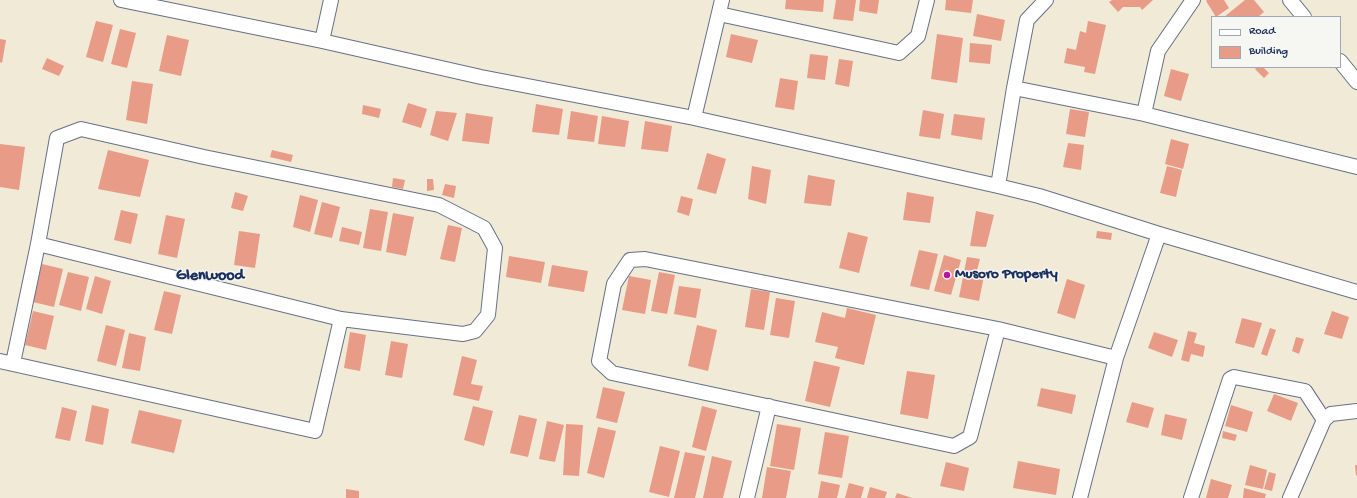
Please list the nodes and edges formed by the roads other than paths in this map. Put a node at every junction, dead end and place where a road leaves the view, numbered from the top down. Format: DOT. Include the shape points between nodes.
graph roads {
  1 [pos="121,0"];
  2 [pos="331,0"];
  3 [pos="722,0"];
  4 [pos="927,0"];
  5 [pos="1046,0"];
  6 [pos="1193,0"];
  7 [pos="1290,0"];
  8 [pos="718,14"];
  9 [pos="1303,16"];
  10 [pos="322,41"];
  11 [pos="1341,62"];
  12 [pos="1357,82"];
  13 [pos="1014,88"];
  14 [pos="1144,114"];
  15 [pos="694,118"];
  16 [pos="1357,167"];
  17 [pos="998,186"];
  18 [pos="1159,234"];
  19 [pos="38,244"];
  20 [pos="1357,292"];
  21 [pos="341,319"];
  22 [pos="998,329"];
  23 [pos="1116,358"];
  24 [pos="7,362"];
  25 [pos="770,406"];
  26 [pos="1357,411"];
  27 [pos="1324,420"];
  28 [pos="747,498"];
  29 [pos="1080,498"];
  30 [pos="1192,498"];
  31 [pos="1290,498"];
  1 -- 10 [label="street"];
  2 -- 10 [label="street"];
  3 -- 8 [label="street"];
  4 -- 8 [label="street" via="918,36 899,53"];
  5 -- 13 [label="street" via="1027,20"];
  6 -- 14 [label="street" via="1158,50"];
  7 -- 9 [label="street"];
  8 -- 15 [label="street"];
  10 -- 15 [label="street" via="481,77"];
  11 -- 12 [label="street"];
  13 -- 14 [label="street"];
  13 -- 17 [label="street"];
  14 -- 16 [label="street"];
  15 -- 17 [label="street"];
  17 -- 18 [label="street" via="1039,196"];
  18 -- 20 [label="street"];
  18 -- 23 [label="street"];
  19 -- 21 [label="street"];
  19 -- 21 [label="street" via="57,138 81,129 439,205 484,228 495,248 488,315 476,331 464,334"];
  19 -- 24 [label="street"];
  21 -- 24 [label="street" via="315,431"];
  22 -- 23 [label="street"];
  22 -- 25 [label="street" via="970,437 954,446"];
  22 -- 25 [label="street" via="645,259 630,260 614,284 599,361 612,373"];
  23 -- 29 [label="street"];
  25 -- 28 [label="street"];
  26 -- 27 [label="street" via="1331,414"];
  27 -- 30 [label="street" via="1305,391 1234,377 1230,379"];
  27 -- 31 [label="street"];
}
